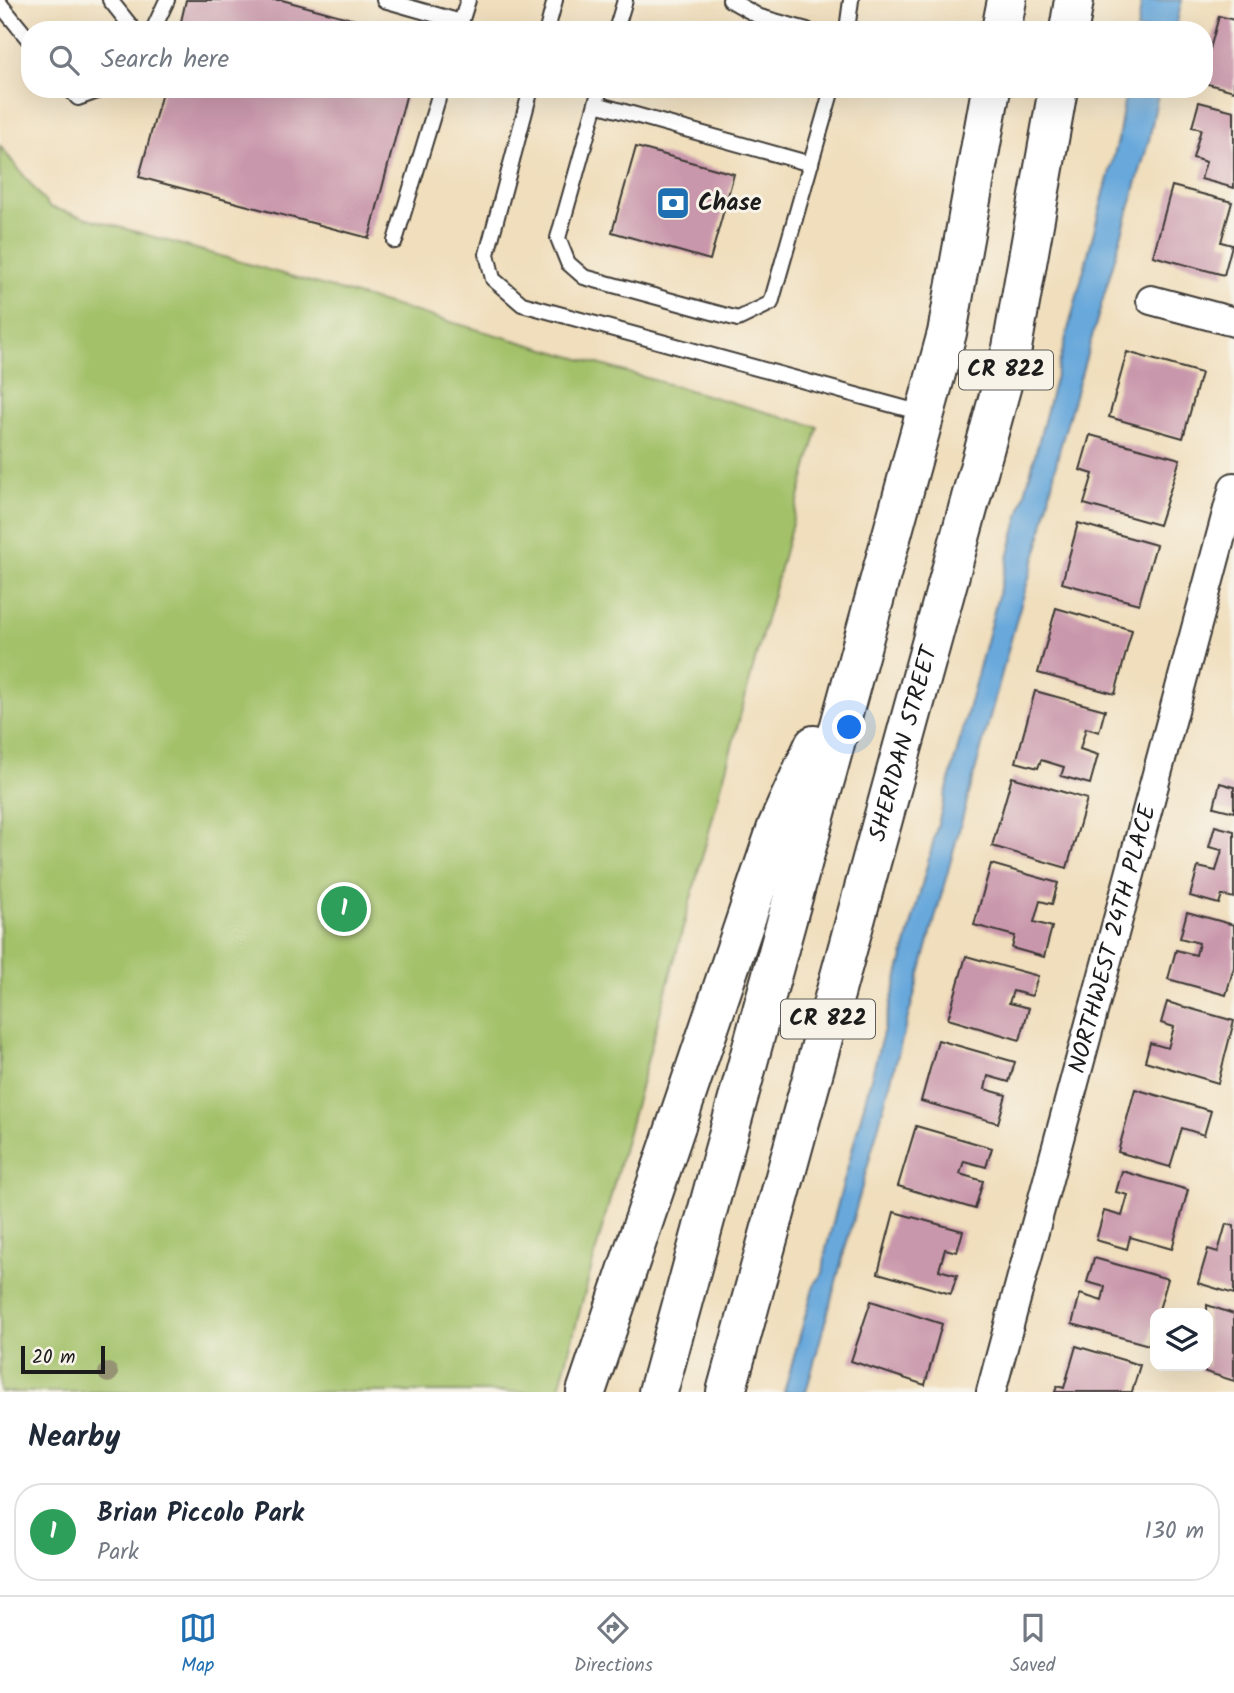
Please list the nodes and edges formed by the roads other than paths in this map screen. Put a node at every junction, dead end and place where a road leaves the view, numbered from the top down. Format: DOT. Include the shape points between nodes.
graph roads {
  1 [pos="110,0"];
  2 [pos="167,0"];
  3 [pos="384,0"];
  4 [pos="468,0"];
  5 [pos="555,0"];
  6 [pos="625,0"];
  7 [pos="730,0"];
  8 [pos="851,0"];
  9 [pos="1007,0"];
  10 [pos="1074,0"];
  11 [pos="0,4"];
  12 [pos="127,21"];
  13 [pos="157,21"];
  14 [pos="445,21"];
  15 [pos="462,21"];
  16 [pos="549,21"];
  17 [pos="619,21"];
  18 [pos="774,21"];
  19 [pos="848,21"];
  20 [pos="1003,21"];
  21 [pos="1070,21"];
  22 [pos="21,30"];
  23 [pos="438,98"];
  24 [pos="529,98"];
  25 [pos="598,98"];
  26 [pos="829,98"];
  27 [pos="988,98"];
  28 [pos="1056,98"];
  29 [pos="596,104"];
  30 [pos="811,164"];
  31 [pos="395,241"];
  32 [pos="1151,300"];
  33 [pos="1234,322"];
  34 [pos="925,413"];
  35 [pos="1234,487"];
  36 [pos="865,627"];
  37 [pos="586,1392"];
  38 [pos="658,1392"];
  39 [pos="726,1392"];
  40 [pos="991,1392"];
  1 -- 12 [label="lane"];
  2 -- 13 [label="lane"];
  3 -- 14 [label="lane"];
  4 -- 15 [label="lane"];
  5 -- 16 [label="lane"];
  6 -- 17 [label="lane"];
  7 -- 18 [label="lane"];
  8 -- 19 [label="lane"];
  9 -- 20 [label="main road"];
  10 -- 21 [label="main road"];
  11 -- 22 [label="lane"];
  23 -- 31 [label="lane"];
  24 -- 34 [label="lane" via="487,254 493,279 522,304"];
  25 -- 29 [label="lane"];
  26 -- 30 [label="lane"];
  27 -- 34 [label="main road, CR 822" via="947,333"];
  28 -- 39 [label="main road, SHERIDAN STREET / CR 822" via="1012,348"];
  29 -- 30 [label="lane"];
  29 -- 30 [label="lane" via="558,238 568,263 584,277 738,319 771,303"];
  32 -- 33 [label="street"];
  34 -- 36 [label="main road, CR 822"];
  35 -- 40 [label="street, NORTHWEST 24TH PLACE"];
  36 -- 37 [label="main road" via="777,827"];
  36 -- 38 [label="main road, CR 822"];
}
